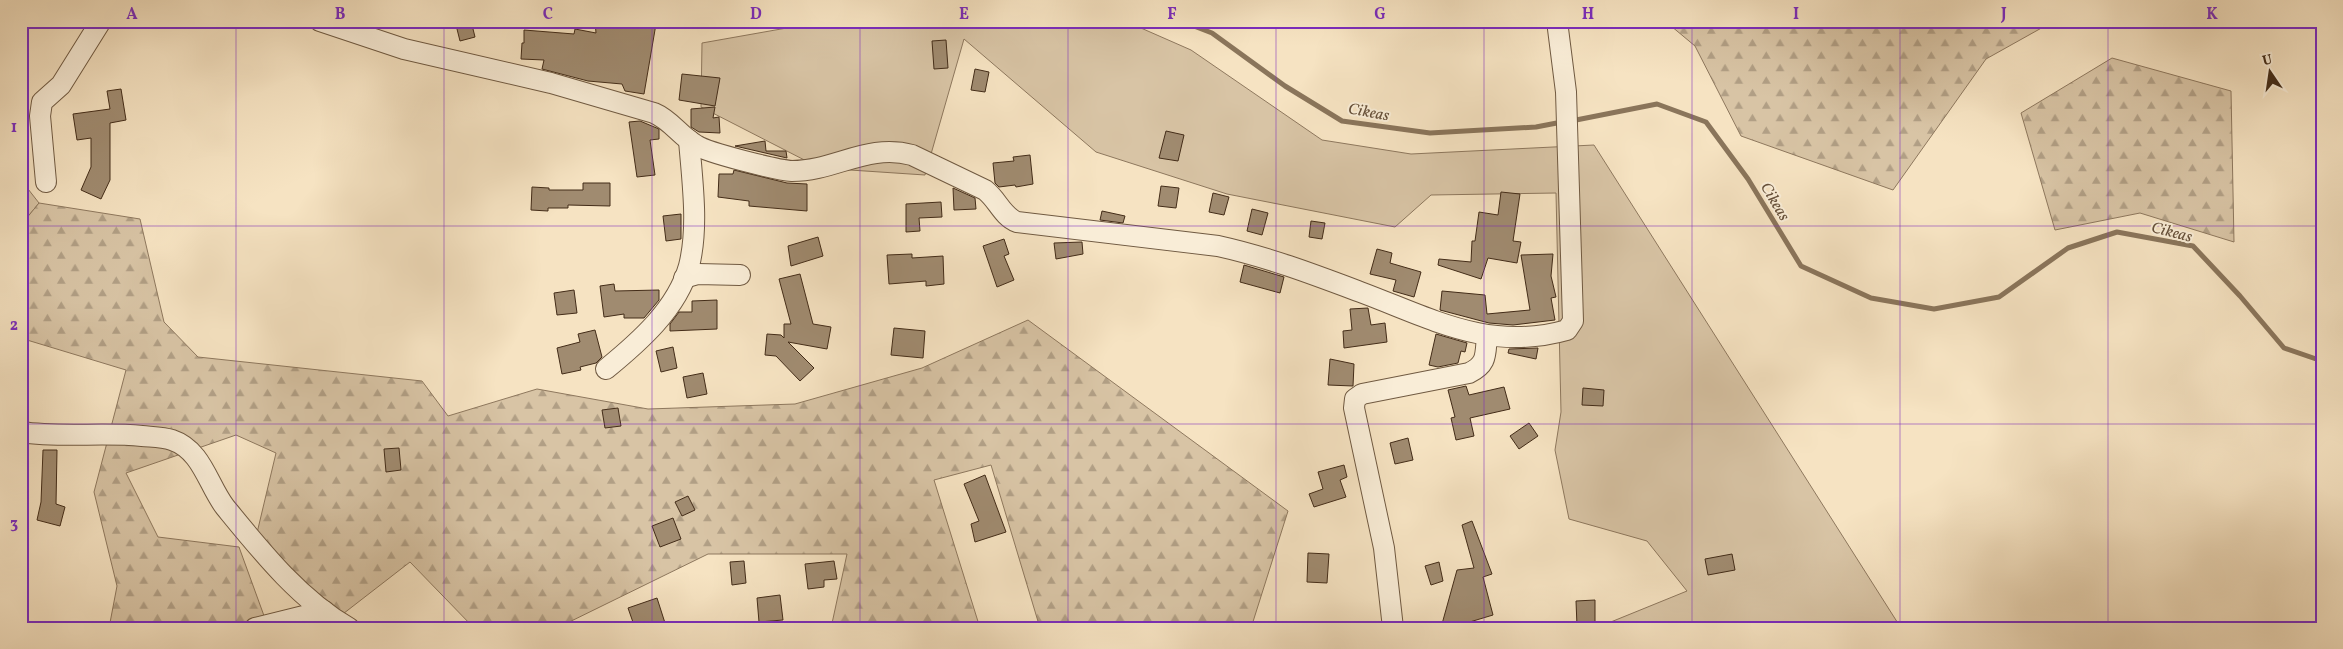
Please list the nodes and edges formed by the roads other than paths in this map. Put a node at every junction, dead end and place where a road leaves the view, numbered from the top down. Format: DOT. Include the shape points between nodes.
graph roads {
  1 [pos="102,21"];
  2 [pos="320,21"];
  3 [pos="1557,21"];
  4 [pos="689,140"];
  5 [pos="46,182"];
  6 [pos="740,275"];
  7 [pos="684,278"];
  8 [pos="1487,336"];
  9 [pos="606,369"];
  10 [pos="21,432"];
  11 [pos="324,611"];
  12 [pos="255,628"];
  13 [pos="349,628"];
  14 [pos="1393,628"];
  1 -- 5 [label="street" via="61,85 42,102 40,116"];
  2 -- 4 [label="street" via="404,49 551,83 654,113"];
  3 -- 8 [label="street" via="1566,92 1571,326 1556,333 1533,336"];
  4 -- 7 [label="street" via="692,250"];
  4 -- 8 [label="street" via="696,146 728,156 791,171 870,153 899,151 985,190 1005,214 1017,222 1243,251 1460,331"];
  6 -- 7 [label="street" via="698,274"];
  7 -- 9 [label="street" via="661,316 636,344"];
  8 -- 14 [label="street" via="1485,358 1480,368 1469,373 1362,394 1355,399 1354,408 1384,548"];
  10 -- 11 [label="street" via="44,436 121,434 174,441 190,452 205,470 223,504 247,532 299,590"];
  11 -- 12 [label="street"];
  11 -- 13 [label="street"];
}
